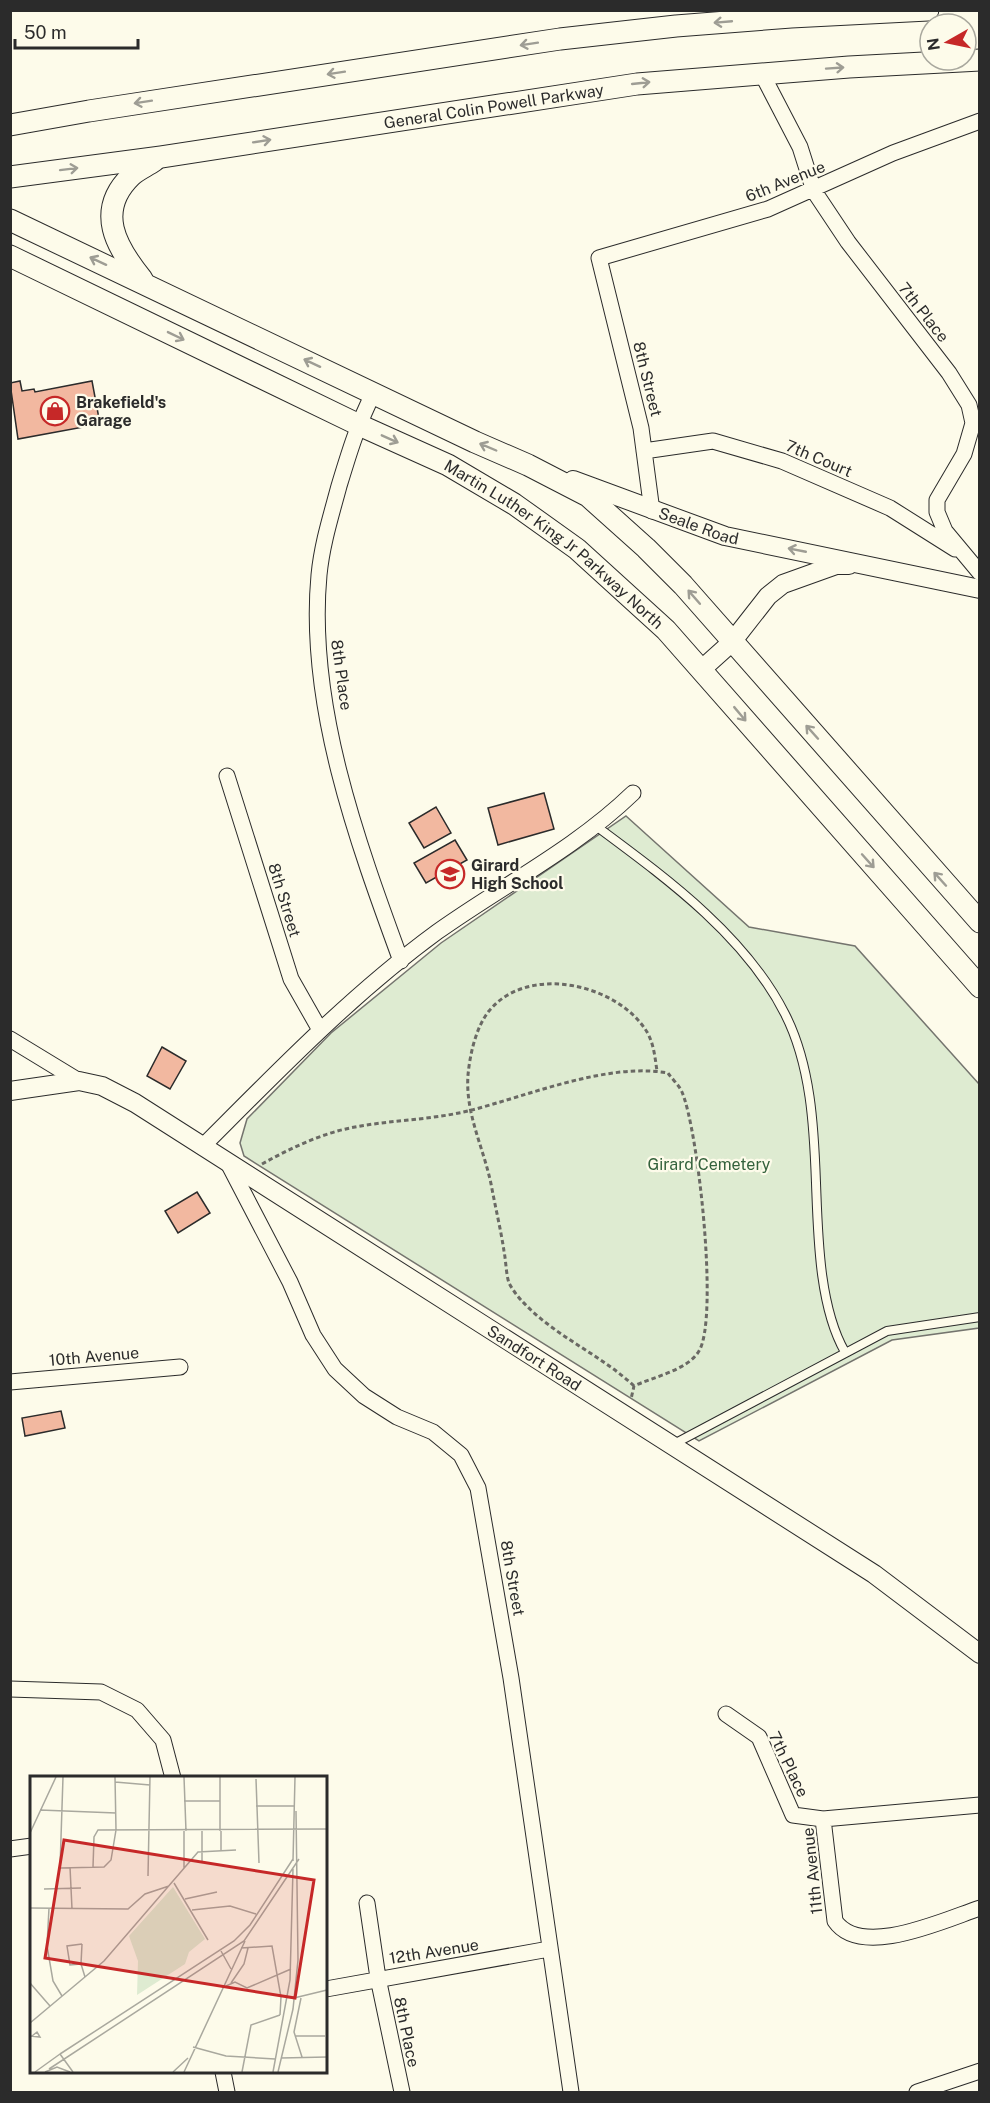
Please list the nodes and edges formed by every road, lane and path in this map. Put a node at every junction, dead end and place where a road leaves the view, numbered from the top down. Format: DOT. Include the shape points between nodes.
graph roads {
  1 [pos="928,10"];
  2 [pos="980,60"];
  3 [pos="762,74"];
  4 [pos="980,122"];
  5 [pos="11,125"];
  6 [pos="161,157"];
  7 [pos="10,177"];
  8 [pos="814,191"];
  9 [pos="10,220"];
  10 [pos="10,256"];
  11 [pos="599,258"];
  12 [pos="146,284"];
  13 [pos="166,293"];
  14 [pos="151,324"];
  15 [pos="374,392"];
  16 [pos="357,424"];
  17 [pos="644,451"];
  18 [pos="528,465"];
  19 [pos="652,511"];
  20 [pos="965,556"];
  21 [pos="875,565"];
  22 [pos="980,573"];
  23 [pos="980,589"];
  24 [pos="732,642"];
  25 [pos="702,669"];
  26 [pos="227,776"];
  27 [pos="633,793"];
  28 [pos="596,826"];
  29 [pos="980,922"];
  30 [pos="400,961"];
  31 [pos="980,987"];
  32 [pos="320,1030"];
  33 [pos="10,1039"];
  34 [pos="657,1071"];
  35 [pos="80,1081"];
  36 [pos="10,1091"];
  37 [pos="469,1110"];
  38 [pos="202,1146"];
  39 [pos="228,1164"];
  40 [pos="244,1174"];
  41 [pos="980,1317"];
  42 [pos="845,1352"];
  43 [pos="180,1367"];
  44 [pos="10,1382"];
  45 [pos="634,1386"];
  46 [pos="628,1416"];
  47 [pos="672,1445"];
  48 [pos="980,1654"];
  49 [pos="10,1689"];
  50 [pos="726,1714"];
  51 [pos="172,1776"];
  52 [pos="980,1805"];
  53 [pos="823,1819"];
  54 [pos="30,1846"];
  55 [pos="10,1849"];
  56 [pos="367,1903"];
  57 [pos="980,1908"];
  58 [pos="549,1950"];
  59 [pos="378,1978"];
  60 [pos="327,1989"];
  61 [pos="980,2072"];
  62 [pos="223,2073"];
  63 [pos="227,2092"];
  64 [pos="402,2092"];
  65 [pos="571,2092"];
  66 [pos="917,2092"];
  1 -- 5 [label="main road, one-way" via="791,16 560,39"];
  3 -- 2 [label="main road, General Colin Powell Parkway, one-way"];
  6 -- 3 [label="main road, General Colin Powell Parkway, one-way" via="590,90"];
  3 -- 8 [label="street, 7th Place" via="800,147"];
  4 -- 8 [label="street, 6th Avenue" via="893,153"];
  7 -- 6 [label="main road, General Colin Powell Parkway, one-way"];
  6 -- 12 [label="main road" via="131,176 113,201 111,225 124,257"];
  8 -- 11 [label="street, 6th Avenue" via="768,209"];
  8 -- 20 [label="street, 7th Place" via="969,405 973,423 964,454 938,500 937,512 945,531"];
  12 -- 9 [label="main road, Martin Luther King Jr Parkway North, one-way"];
  10 -- 14 [label="main road, Martin Luther King Jr Parkway North"];
  11 -- 17 [label="street, 8th Street"];
  12 -- 13 [label="main road, Martin Luther King Jr Parkway North"];
  13 -- 14 [label="main road"];
  15 -- 13 [label="main road, Martin Luther King Jr Parkway North, one-way"];
  14 -- 16 [label="main road, Martin Luther King Jr Parkway North, one-way"];
  15 -- 16 [label="street, 8th Place"];
  18 -- 15 [label="main road, Martin Luther King Jr Parkway North, one-way"];
  16 -- 25 [label="main road, Martin Luther King Jr Parkway North, one-way" via="448,465 545,525 628,592"];
  16 -- 30 [label="street, 8th Place" via="325,536 318,594 318,652 364,861"];
  17 -- 19 [label="street, 8th Street"];
  17 -- 20 [label="street, 7th Court" via="713,441 782,461 890,508"];
  18 -- 19 [label="street, Seale Road"];
  24 -- 18 [label="main road, Martin Luther King Jr Parkway North, one-way" via="683,585 588,496"];
  21 -- 19 [label="street, Seale Road, one-way" via="725,536"];
  20 -- 22 [label="street, 7th Place"];
  21 -- 23 [label="street, Seale Road"];
  21 -- 24 [label="street, Seale Road" via="836,565 783,584 768,596"];
  24 -- 25 [label="street, Seale Road"];
  29 -- 24 [label="main road, Martin Luther King Jr Parkway North, one-way"];
  25 -- 31 [label="main road, Martin Luther King Jr Parkway North, one-way"];
  26 -- 32 [label="street, 8th Street" via="291,979"];
  27 -- 28 [label="street"];
  28 -- 30 [label="street"];
  28 -- 42 [label="lane" via="643,860 715,922 761,974 786,1015 814,1124 818,1227 829,1313"];
  30 -- 32 [label="street"];
  32 -- 38 [label="street"];
  33 -- 35 [label="street"];
  34 -- 37 [label="path" via="645,1069 551,1086"];
  34 -- 37 [label="path" via="655,1051 647,1032 618,1003 568,984 538,983 516,991 489,1010 476,1035 468,1074"];
  34 -- 45 [label="path" via="668,1073 682,1092 691,1131 704,1222 706,1325 699,1351 690,1361"];
  35 -- 36 [label="street"];
  35 -- 38 [label="street, Sandfort Road" via="118,1094"];
  37 -- 40 [label="path" via="321,1136"];
  37 -- 45 [label="path" via="489,1171 509,1283 523,1302 569,1339 617,1369"];
  38 -- 39 [label="street, Sandfort Road"];
  39 -- 40 [label="street, Sandfort Road"];
  39 -- 58 [label="street, 8th Street" via="335,1369 364,1396 397,1417 434,1432 460,1455 478,1488 515,1700"];
  40 -- 46 [label="street, Sandfort Road"];
  41 -- 42 [label="lane" via="887,1331"];
  42 -- 47 [label="lane"];
  43 -- 44 [label="street, 10th Avenue"];
  45 -- 46 [label="path"];
  46 -- 47 [label="street, Sandfort Road"];
  47 -- 48 [label="street, Sandfort Road" via="874,1574"];
  49 -- 51 [label="street" via="101,1692 137,1710 163,1740"];
  50 -- 53 [label="street, 7th Place" via="759,1737 793,1815"];
  52 -- 53 [label="street, 11th Avenue"];
  53 -- 57 [label="street, 11th Avenue" via="836,1922 843,1932 862,1938 891,1936"];
  54 -- 55 [label="street"];
  56 -- 59 [label="street, 8th Place"];
  58 -- 59 [label="street, 12th Avenue"];
  58 -- 65 [label="street, 8th Street"];
  59 -- 60 [label="street, 12th Avenue"];
  59 -- 64 [label="street, 8th Place"];
  61 -- 66 [label="street"];
  62 -- 63 [label="street"];
}
